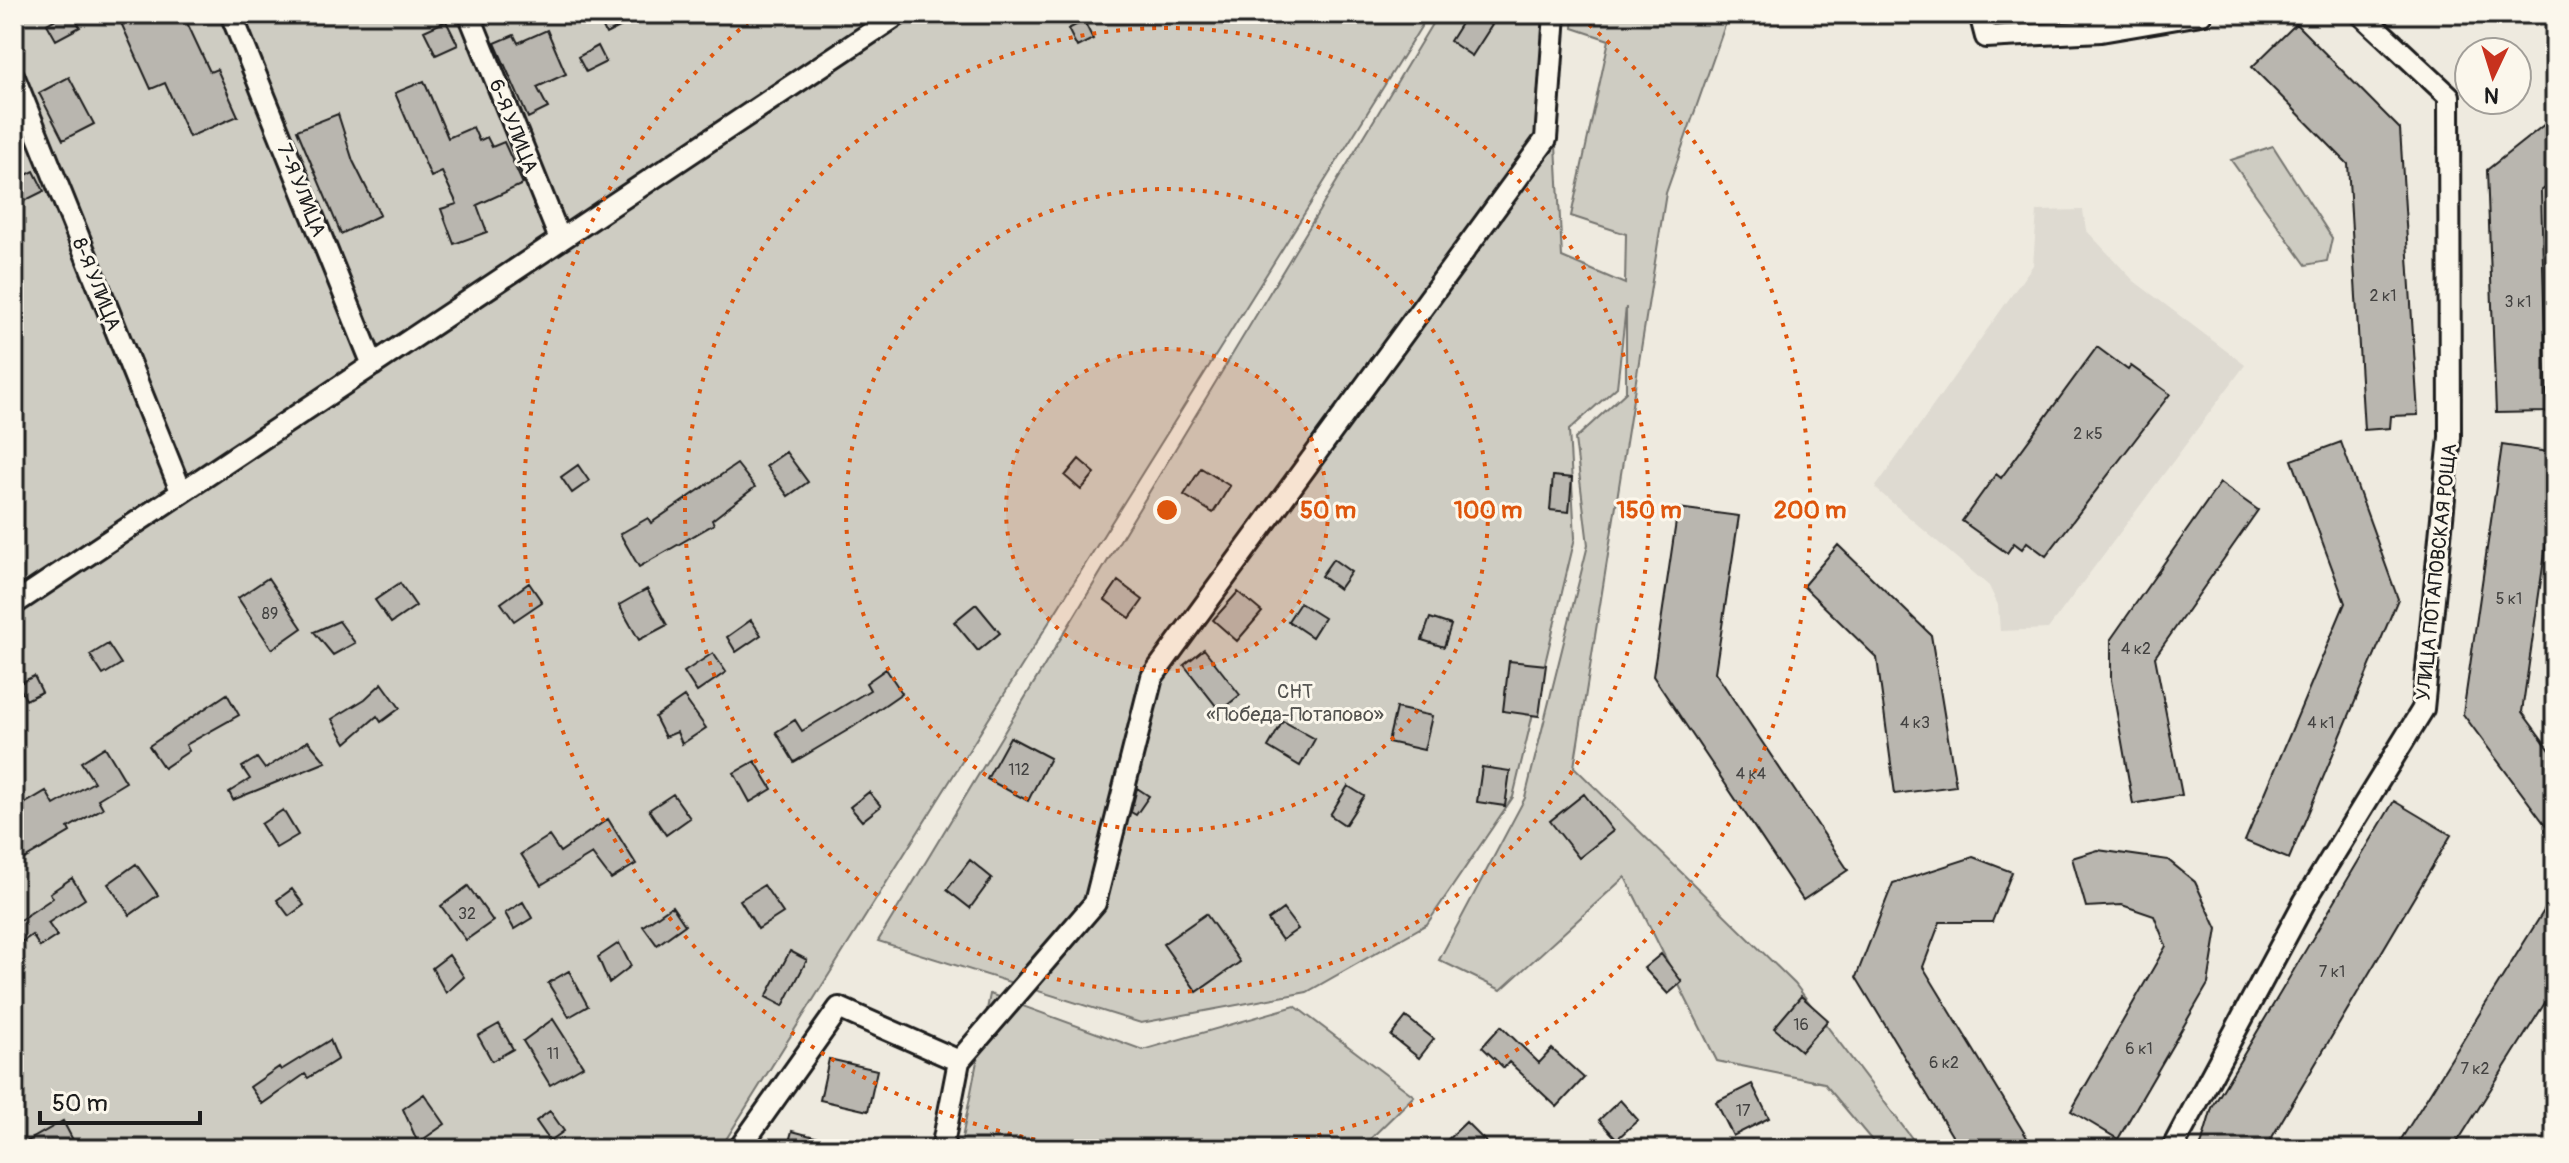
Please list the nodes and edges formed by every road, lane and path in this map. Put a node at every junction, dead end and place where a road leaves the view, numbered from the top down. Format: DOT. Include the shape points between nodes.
graph roads {
  1 [pos="231,14"];
  2 [pos="469,14"];
  3 [pos="899,14"];
  4 [pos="1555,14"];
  5 [pos="1980,14"];
  6 [pos="2201,14"];
  7 [pos="2361,14"];
  8 [pos="14,77"];
  9 [pos="560,239"];
  10 [pos="373,365"];
  11 [pos="181,491"];
  12 [pos="14,604"];
  13 [pos="959,1061"];
  14 [pos="739,1149"];
  15 [pos="942,1149"];
  16 [pos="2172,1149"];
  1 -- 10 [label="street, 7-Я УЛИЦА"];
  2 -- 9 [label="street, 6-Я УЛИЦА"];
  3 -- 9 [label="street"];
  4 -- 13 [label="street" via="1546,139 1152,677 1095,903"];
  5 -- 6 [label="street" via="1986,37 2101,31"];
  7 -- 16 [label="street, УЛИЦА ПОТАПОВСКАЯ РОЩА" via="2449,96 2450,437 2423,709 2305,901"];
  8 -- 11 [label="street, 8-Я УЛИЦА"];
  9 -- 10 [label="street"];
  10 -- 11 [label="street"];
  11 -- 12 [label="street"];
  13 -- 14 [label="street" via="839,1008"];
  13 -- 15 [label="street"];
}
